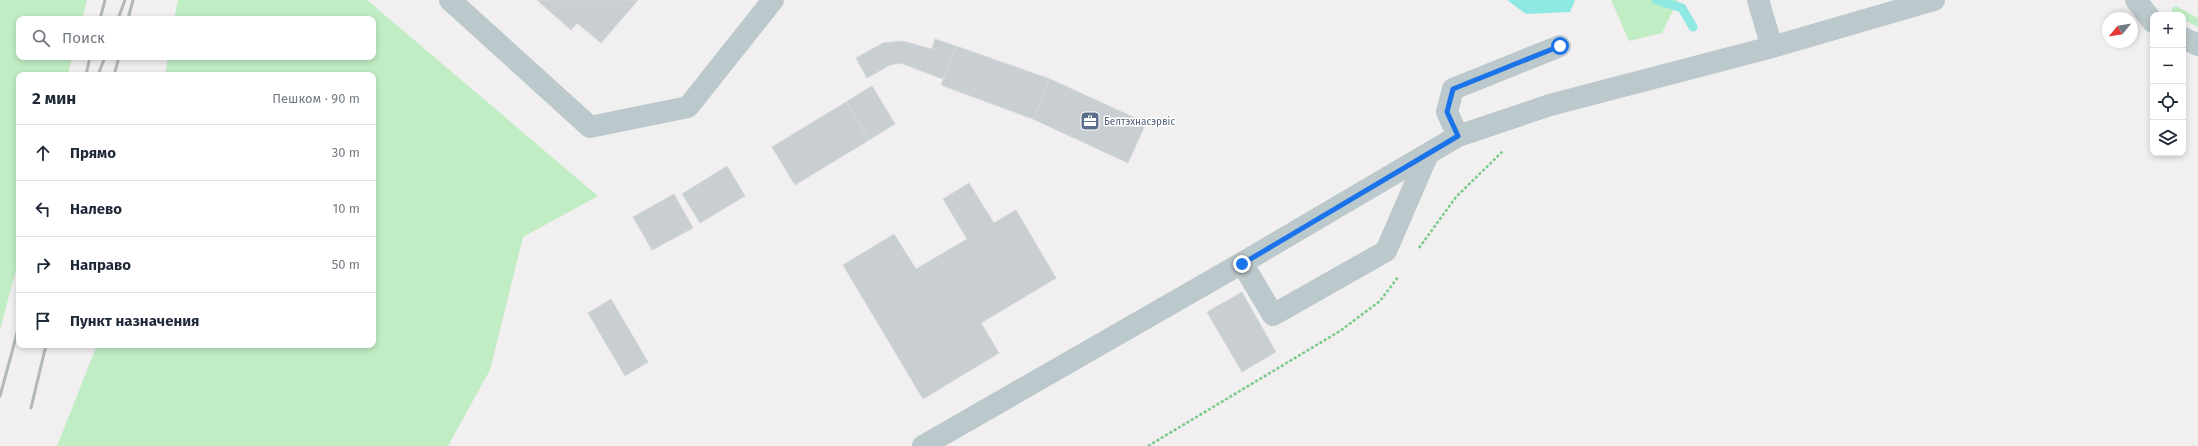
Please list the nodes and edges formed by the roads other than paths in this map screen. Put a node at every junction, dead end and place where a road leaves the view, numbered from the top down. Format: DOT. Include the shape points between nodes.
graph roads {
  1 [pos="450,0"];
  2 [pos="773,0"];
  3 [pos="1758,0"];
  4 [pos="1934,0"];
  5 [pos="2136,0"];
  6 [pos="2150,18"];
  7 [pos="2186,39"];
  8 [pos="2198,45"];
  9 [pos="1560,46"];
  10 [pos="1772,47"];
  11 [pos="1458,136"];
  12 [pos="1428,154"];
  13 [pos="1242,264"];
  14 [pos="923,446"];
  1 -- 2 [label="lane" via="590,127 688,108"];
  3 -- 10 [label="lane"];
  4 -- 10 [label="lane"];
  5 -- 6 [label="lane"];
  7 -- 8 [label="lane"];
  9 -- 11 [label="lane" via="1453,89 1447,112"];
  10 -- 11 [label="lane" via="1550,104"];
  11 -- 12 [label="lane"];
  12 -- 13 [label="lane"];
  12 -- 13 [label="lane" via="1386,251 1273,315"];
  13 -- 14 [label="lane"];
}
